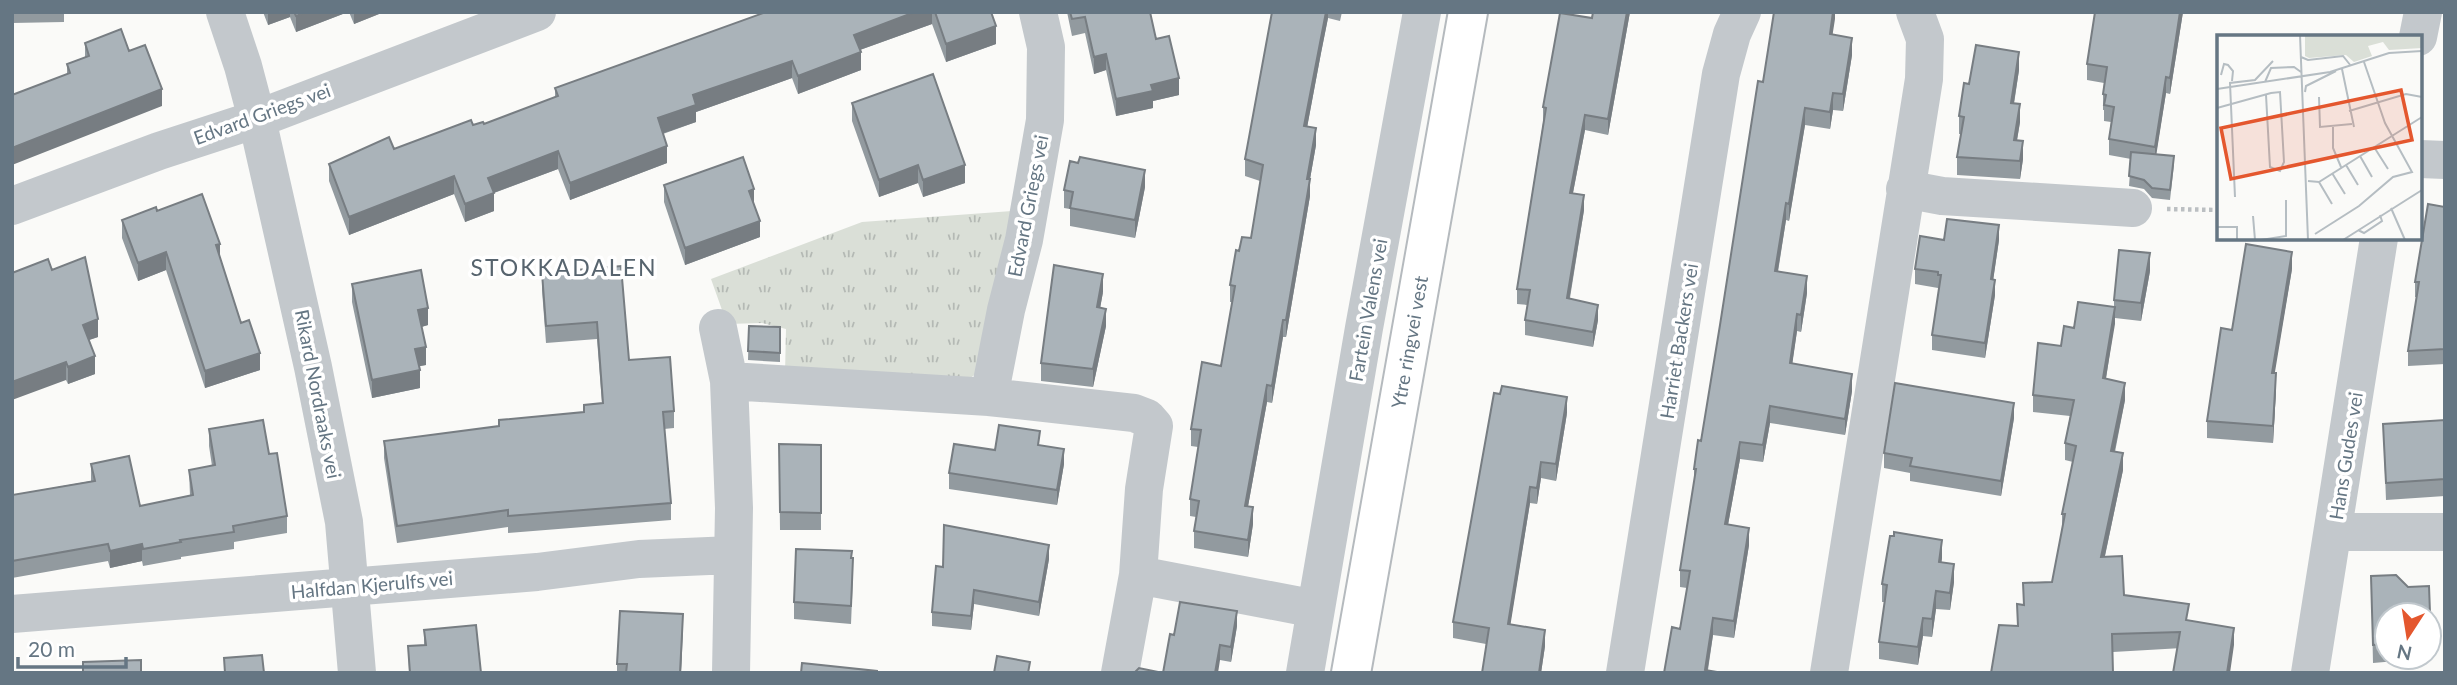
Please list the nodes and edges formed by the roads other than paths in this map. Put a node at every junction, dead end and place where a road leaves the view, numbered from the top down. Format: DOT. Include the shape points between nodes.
graph roads {
  1 [pos="225,12"];
  2 [pos="1038,12"];
  3 [pos="1422,12"];
  4 [pos="1468,12"];
  5 [pos="1742,12"];
  6 [pos="1915,12"];
  7 [pos="2423,12"];
  8 [pos="519,16"];
  9 [pos="2418,35"];
  10 [pos="257,119"];
  11 [pos="2422,159"];
  12 [pos="2445,160"];
  13 [pos="1905,189"];
  14 [pos="12,206"];
  15 [pos="2133,208"];
  16 [pos="2379,240"];
  17 [pos="718,328"];
  18 [pos="729,381"];
  19 [pos="989,397"];
  20 [pos="2334,531"];
  21 [pos="2445,532"];
  22 [pos="732,555"];
  23 [pos="1138,575"];
  24 [pos="350,587"];
  25 [pos="1316,609"];
  26 [pos="12,614"];
  27 [pos="357,673"];
  28 [pos="731,673"];
  29 [pos="1120,673"];
  30 [pos="1305,673"];
  31 [pos="1351,673"];
  32 [pos="1625,673"];
  33 [pos="1829,673"];
  34 [pos="2310,673"];
  1 -- 10 [label="street, Rikard Nordraaks vei"];
  2 -- 19 [label="street, Edvard Griegs vei" via="1046,47 1045,120"];
  3 -- 25 [label="street, Fartein Valens vei"];
  4 -- 31 [label="main road, Ytre ringvei vest"];
  5 -- 32 [label="street, Harriet Backers vei" via="1721,74"];
  6 -- 13 [label="street" via="1925,38 1924,79"];
  7 -- 9 [label="street"];
  8 -- 10 [label="street, Edvard Griegs vei"];
  10 -- 14 [label="street, Edvard Griegs vei"];
  10 -- 24 [label="street, Rikard Nordraaks vei" via="299,296 344,522"];
  11 -- 12 [label="street"];
  13 -- 15 [label="street" via="1942,196"];
  13 -- 33 [label="street"];
  16 -- 20 [label="street, Hans Gudes vei"];
  17 -- 18 [label="street"];
  18 -- 19 [label="street"];
  18 -- 22 [label="street"];
  19 -- 23 [label="street" via="1134,413 1154,426"];
  20 -- 21 [label="street"];
  20 -- 34 [label="street, Hans Gudes vei"];
  22 -- 24 [label="street, Halfdan Kjerulfs vei" via="639,559"];
  22 -- 28 [label="street"];
  23 -- 25 [label="street"];
  23 -- 29 [label="street"];
  24 -- 26 [label="street, Halfdan Kjerulfs vei"];
  24 -- 27 [label="street, Rikard Nordraaks vei"];
  25 -- 30 [label="street, Fartein Valens vei"];
}
